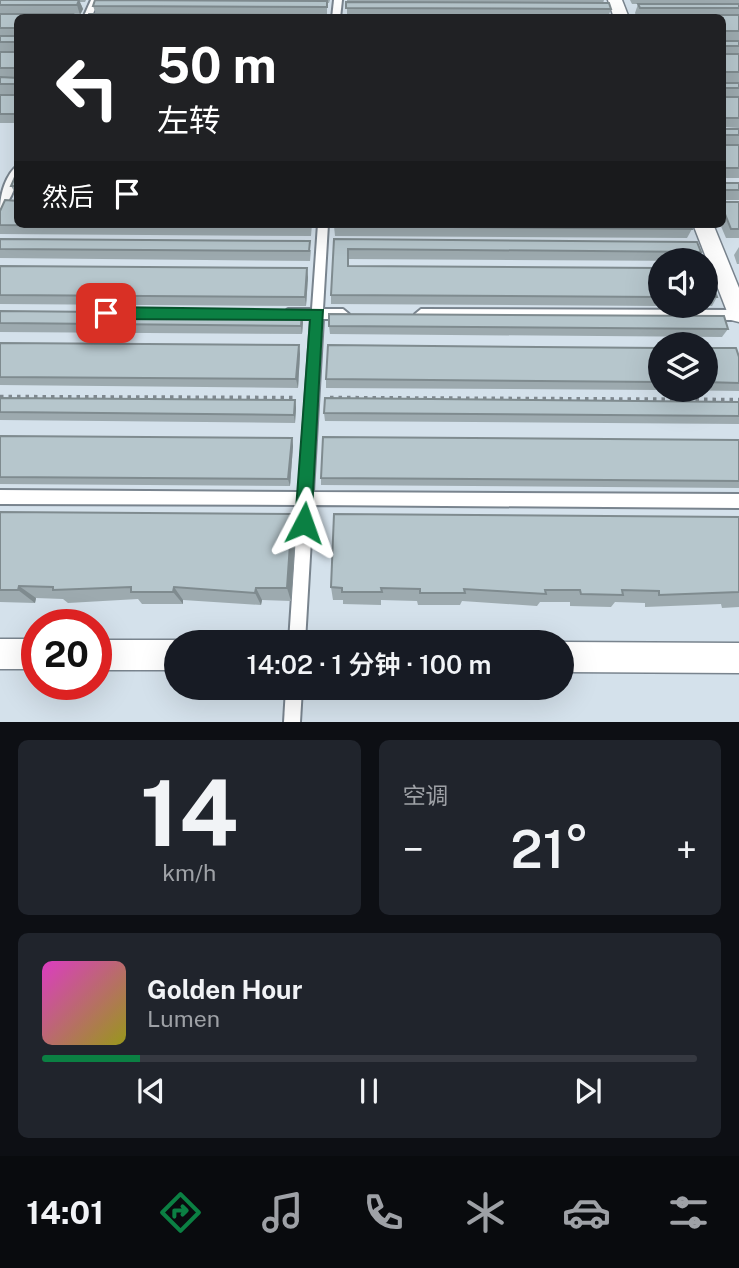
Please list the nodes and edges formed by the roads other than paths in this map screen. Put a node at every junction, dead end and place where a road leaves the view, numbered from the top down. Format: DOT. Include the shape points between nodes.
graph roads {
  1 [pos="14,175"];
  2 [pos="0,205"];
  3 [pos="323,228"];
  4 [pos="706,228"];
  5 [pos="276,314"];
  6 [pos="318,314"];
  7 [pos="359,314"];
  8 [pos="413,314"];
  9 [pos="739,315"];
  10 [pos="0,497"];
  11 [pos="306,499"];
  12 [pos="739,501"];
  13 [pos="298,630"];
  14 [pos="0,654"];
  15 [pos="21,654"];
  16 [pos="112,655"];
  17 [pos="164,655"];
  18 [pos="574,657"];
  19 [pos="739,658"];
  20 [pos="293,700"];
  21 [pos="292,722"];
  1 -- 2 [label="lane"];
  3 -- 6 [label="lane"];
  4 -- 9 [label="street"];
  5 -- 6 [label="lane"];
  6 -- 7 [label="lane"];
  6 -- 11 [label="lane"];
  8 -- 9 [label="lane"];
  10 -- 11 [label="lane"];
  11 -- 12 [label="lane"];
  11 -- 13 [label="lane"];
  14 -- 15 [label="street"];
  16 -- 17 [label="street"];
  18 -- 19 [label="street"];
  20 -- 21 [label="lane"];
}
